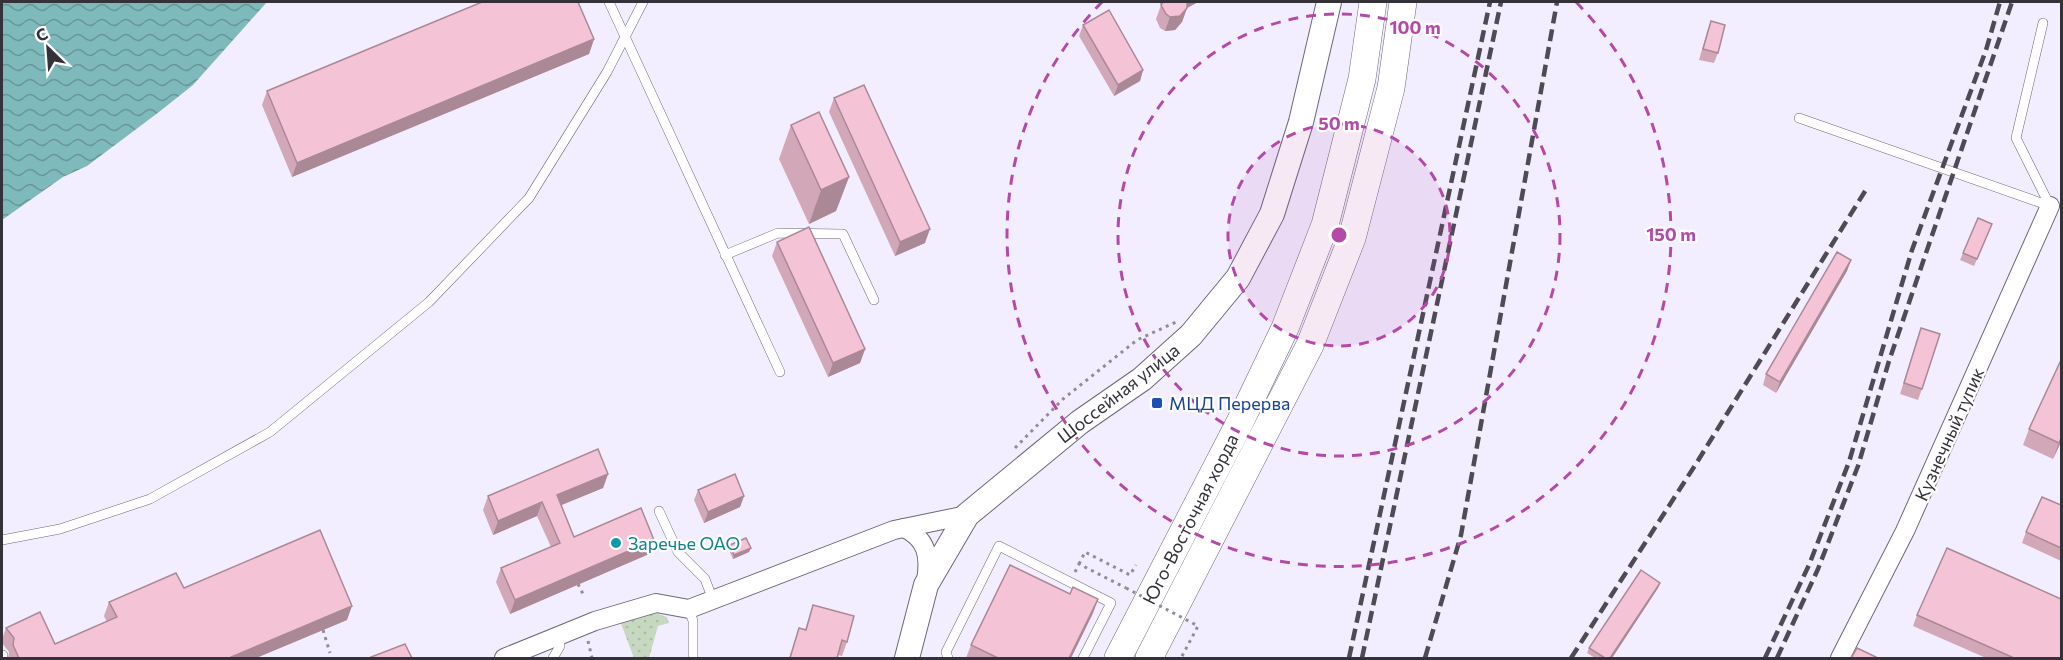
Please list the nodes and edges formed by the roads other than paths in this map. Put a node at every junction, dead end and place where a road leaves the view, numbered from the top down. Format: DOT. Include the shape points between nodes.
graph roads {
  1 [pos="609,2"];
  2 [pos="643,2"];
  3 [pos="1329,2"];
  4 [pos="1373,2"];
  5 [pos="1403,2"];
  6 [pos="2043,23"];
  7 [pos="624,39"];
  8 [pos="1799,118"];
  9 [pos="2050,206"];
  10 [pos="725,255"];
  11 [pos="874,300"];
  12 [pos="780,372"];
  13 [pos="659,511"];
  14 [pos="967,515"];
  15 [pos="904,528"];
  16 [pos="2,540"];
  17 [pos="926,585"];
  18 [pos="714,600"];
  19 [pos="689,609"];
  20 [pos="558,636"];
  21 [pos="504,658"];
  22 [pos="553,658"];
  23 [pos="693,658"];
  24 [pos="907,658"];
  25 [pos="948,658"];
  26 [pos="1083,658"];
  27 [pos="1118,658"];
  28 [pos="1149,658"];
  29 [pos="1840,658"];
  1 -- 7 [label="lane"];
  2 -- 7 [label="lane"];
  3 -- 14 [label="main road, Шоссейная улица" via="1301,123 1272,214 1238,278 1191,335 1142,379 1080,422"];
  4 -- 27 [label="main road, Юго-Восточная хорда" via="1362,79 1324,225 1289,318"];
  5 -- 28 [label="main road, Юго-Восточная хорда" via="1390,88 1352,238 1310,345"];
  6 -- 9 [label="lane" via="2016,138"];
  7 -- 10 [label="lane"];
  7 -- 16 [label="lane" via="529,198 429,302 270,432 150,500 60,529"];
  8 -- 9 [label="lane"];
  9 -- 29 [label="street, Кузнечный тупик" via="1905,531"];
  10 -- 11 [label="lane" via="778,233 843,234"];
  10 -- 12 [label="lane"];
  13 -- 18 [label="lane" via="678,552 705,579"];
  14 -- 15 [label="street"];
  14 -- 17 [label="main road, Шоссейная улица"];
  15 -- 17 [label="street" via="926,548"];
  15 -- 18 [label="street"];
  17 -- 24 [label="main road, Шоссейная улица"];
  18 -- 19 [label="street"];
  19 -- 20 [label="street" via="656,603"];
  19 -- 23 [label="lane" via="693,621"];
  20 -- 21 [label="street"];
  20 -- 22 [label="lane" via="560,646"];
  25 -- 26 [label="lane" via="946,652 999,546 1111,603"];
}
